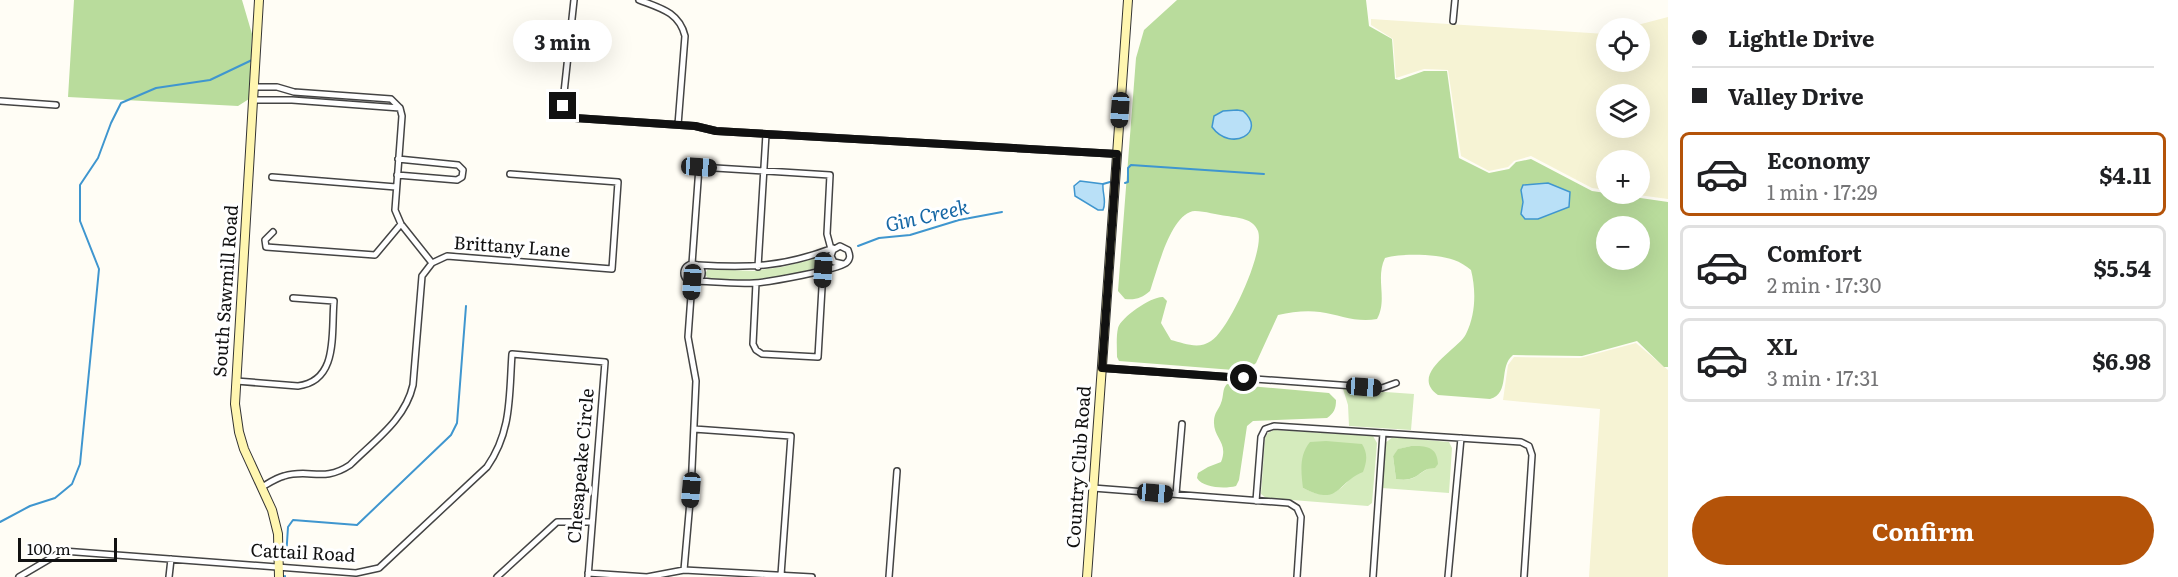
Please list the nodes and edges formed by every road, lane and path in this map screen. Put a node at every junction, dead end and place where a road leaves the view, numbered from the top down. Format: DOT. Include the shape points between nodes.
graph roads {
  1 [pos="259,0"];
  2 [pos="574,0"];
  3 [pos="639,0"];
  4 [pos="1128,0"];
  5 [pos="1455,0"];
  6 [pos="1453,21"];
  7 [pos="254,87"];
  8 [pos="253,100"];
  9 [pos="0,101"];
  10 [pos="56,105"];
  11 [pos="400,108"];
  12 [pos="678,125"];
  13 [pos="766,134"];
  14 [pos="1117,154"];
  15 [pos="398,159"];
  16 [pos="764,171"];
  17 [pos="510,174"];
  18 [pos="397,175"];
  19 [pos="272,177"];
  20 [pos="396,187"];
  21 [pos="401,224"];
  22 [pos="273,232"];
  23 [pos="837,247"];
  24 [pos="831,249"];
  25 [pos="432,262"];
  26 [pos="695,264"];
  27 [pos="843,264"];
  28 [pos="758,267"];
  29 [pos="823,270"];
  30 [pos="695,281"];
  31 [pos="756,283"];
  32 [pos="293,298"];
  33 [pos="605,362"];
  34 [pos="1102,368"];
  35 [pos="236,381"];
  36 [pos="1396,383"];
  37 [pos="1182,424"];
  38 [pos="694,429"];
  39 [pos="1383,433"];
  40 [pos="1461,438"];
  41 [pos="897,471"];
  42 [pos="262,487"];
  43 [pos="1093,488"];
  44 [pos="1176,495"];
  45 [pos="1256,501"];
  46 [pos="592,522"];
  47 [pos="171,559"];
  48 [pos="280,567"];
  49 [pos="684,570"];
  50 [pos="588,575"];
  51 [pos="781,575"];
  52 [pos="19,577"];
  53 [pos="169,577"];
  54 [pos="279,577"];
  55 [pos="497,577"];
  56 [pos="812,577"];
  57 [pos="889,577"];
  58 [pos="1086,577"];
  59 [pos="1296,577"];
  60 [pos="1372,577"];
  61 [pos="1449,577"];
  62 [pos="1524,577"];
  1 -- 7 [label="street, South Sawmill Road"];
  2 -- 12 [label="street" via="565,112 575,118"];
  3 -- 12 [label="street" via="673,14 682,24 685,36"];
  4 -- 14 [label="street, Country Club Road"];
  5 -- 6 [label="street"];
  7 -- 8 [label="street, South Sawmill Road"];
  7 -- 11 [label="street" via="391,99"];
  8 -- 11 [label="street"];
  8 -- 35 [label="street, South Sawmill Road"];
  9 -- 10 [label="street"];
  11 -- 15 [label="street"];
  12 -- 13 [label="street"];
  13 -- 14 [label="street"];
  13 -- 16 [label="street"];
  14 -- 34 [label="street, Country Club Road"];
  15 -- 18 [label="street"];
  15 -- 18 [label="street" via="459,165 463,170 457,180"];
  16 -- 24 [label="street" via="830,175 827,234"];
  16 -- 26 [label="street" via="699,167"];
  16 -- 28 [label="street"];
  17 -- 25 [label="street, Brittany Lane" via="618,182 612,268 447,256"];
  18 -- 20 [label="street"];
  19 -- 20 [label="street"];
  20 -- 21 [label="street" via="395,210"];
  21 -- 22 [label="street" via="375,255 266,247 265,240"];
  21 -- 25 [label="street"];
  23 -- 24 [label="street"];
  23 -- 27 [label="street" via="831,256 834,262"];
  23 -- 27 [label="street" via="846,248 849,253"];
  24 -- 28 [label="street"];
  25 -- 42 [label="street, Brittany Lane" via="422,276 413,385 402,414 341,471 282,476"];
  26 -- 28 [label="street"];
  26 -- 30 [label="street" via="702,273"];
  26 -- 30 [label="street" via="685,268 684,274 686,279"];
  27 -- 29 [label="street"];
  29 -- 31 [label="street"];
  29 -- 31 [label="street" via="818,357 762,354 756,350"];
  30 -- 31 [label="street"];
  30 -- 38 [label="street" via="688,336 696,378"];
  32 -- 35 [label="street" via="334,301 326,370 315,382 298,386"];
  33 -- 46 [label="street, Chesapeake Circle"];
  33 -- 48 [label="street, Cattail Road" via="512,354 505,433 494,456 386,562 371,571 356,573"];
  34 -- 36 [label="street" via="1382,388"];
  34 -- 43 [label="street, Country Club Road"];
  35 -- 42 [label="street, South Sawmill Road" via="239,432"];
  37 -- 44 [label="street"];
  38 -- 49 [label="street"];
  38 -- 51 [label="street" via="791,436"];
  39 -- 40 [label="street"];
  39 -- 45 [label="street" via="1274,426 1265,429"];
  39 -- 60 [label="street"];
  40 -- 61 [label="street"];
  40 -- 62 [label="street" via="1530,446 1533,455"];
  41 -- 57 [label="street"];
  42 -- 48 [label="street, South Sawmill Road" via="278,534"];
  43 -- 44 [label="street"];
  43 -- 58 [label="street, Country Club Road"];
  44 -- 45 [label="street"];
  45 -- 59 [label="street" via="1289,503 1297,508 1301,517"];
  46 -- 50 [label="street, Chesapeake Circle"];
  46 -- 55 [label="street" via="557,522"];
  47 -- 48 [label="street, Cattail Road"];
  47 -- 52 [label="street, Cattail Road" via="63,551"];
  47 -- 53 [label="street"];
  48 -- 54 [label="street, South Sawmill Road"];
  49 -- 50 [label="street" via="648,577"];
  49 -- 51 [label="street"];
  51 -- 56 [label="street"];
}
